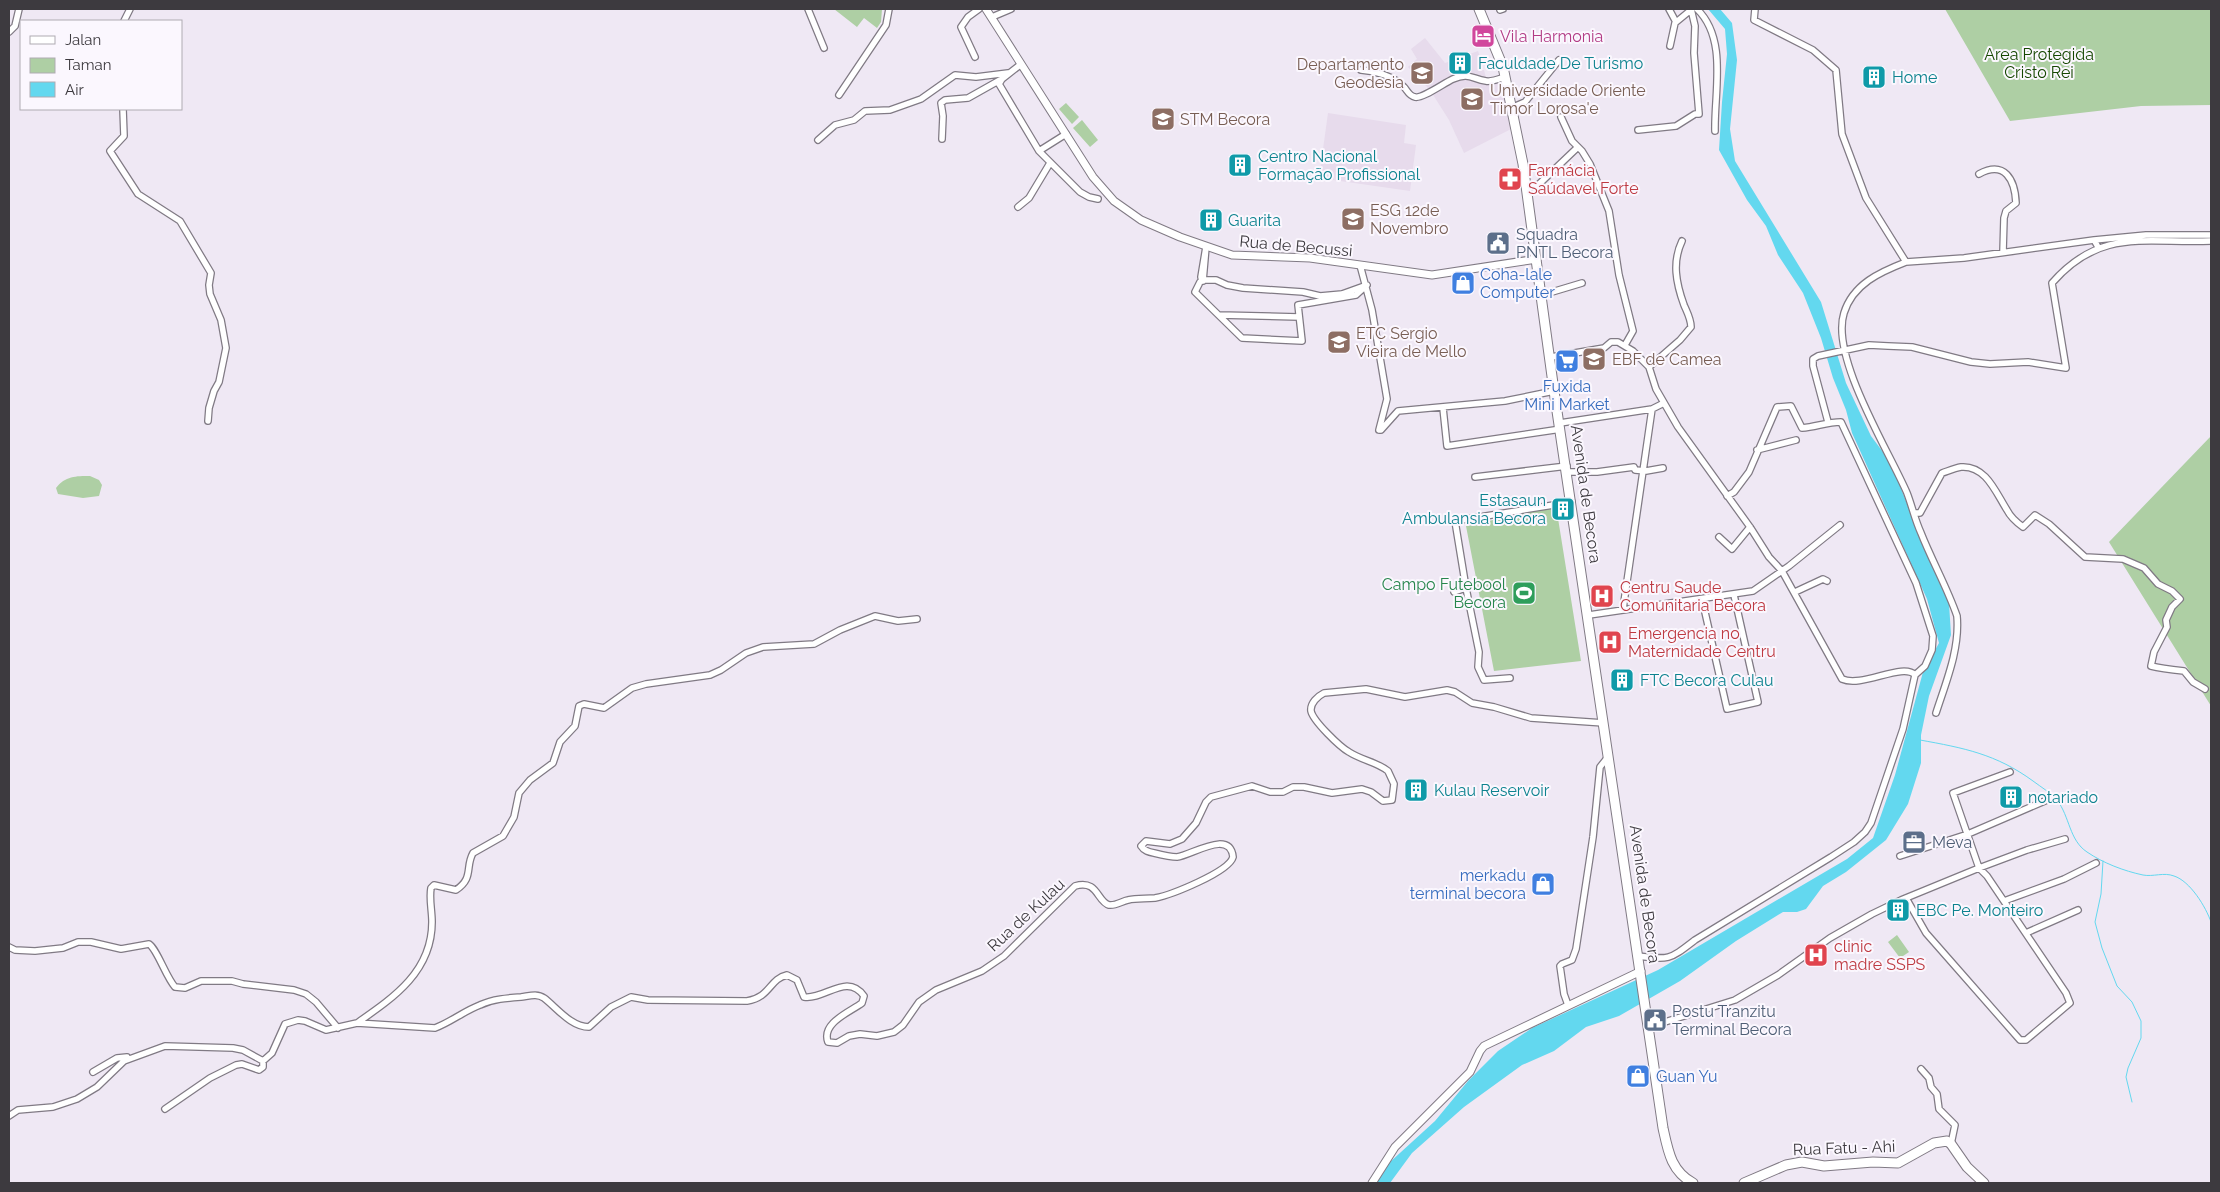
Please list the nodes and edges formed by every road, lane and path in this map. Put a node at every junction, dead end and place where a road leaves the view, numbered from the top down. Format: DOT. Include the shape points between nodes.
graph roads {
  1 [pos="19,9"];
  2 [pos="808,9"];
  3 [pos="889,9"];
  4 [pos="979,9"];
  5 [pos="986,9"];
  6 [pos="1011,9"];
  7 [pos="1479,9"];
  8 [pos="1669,9"];
  9 [pos="1692,9"];
  10 [pos="1697,9"];
  11 [pos="1754,9"];
  12 [pos="992,18"];
  13 [pos="1676,22"];
  14 [pos="9,32"];
  15 [pos="1670,46"];
  16 [pos="824,48"];
  17 [pos="975,57"];
  18 [pos="1559,60"];
  19 [pos="1020,65"];
  20 [pos="1361,70"];
  21 [pos="1008,73"];
  22 [pos="1505,77"];
  23 [pos="1002,79"];
  24 [pos="839,96"];
  25 [pos="1511,108"];
  26 [pos="123,110"];
  27 [pos="1561,117"];
  28 [pos="1638,130"];
  29 [pos="1715,131"];
  30 [pos="1066,134"];
  31 [pos="942,139"];
  32 [pos="818,140"];
  33 [pos="1578,147"];
  34 [pos="1039,151"];
  35 [pos="1050,163"];
  36 [pos="1979,174"];
  37 [pos="1527,188"];
  38 [pos="1098,199"];
  39 [pos="1018,207"];
  40 [pos="2211,235"];
  41 [pos="1682,240"];
  42 [pos="2094,240"];
  43 [pos="2211,240"];
  44 [pos="2098,247"];
  45 [pos="2003,252"];
  46 [pos="1537,259"];
  47 [pos="1906,262"];
  48 [pos="1360,265"];
  49 [pos="1582,283"];
  50 [pos="1367,285"];
  51 [pos="1542,295"];
  52 [pos="1219,315"];
  53 [pos="1299,317"];
  54 [pos="1625,344"];
  55 [pos="1841,351"];
  56 [pos="1551,357"];
  57 [pos="1649,367"];
  58 [pos="1554,390"];
  59 [pos="1664,403"];
  60 [pos="1443,408"];
  61 [pos="1652,410"];
  62 [pos="208,421"];
  63 [pos="1828,422"];
  64 [pos="1561,426"];
  65 [pos="1796,440"];
  66 [pos="1757,450"];
  67 [pos="1663,468"];
  68 [pos="1567,469"];
  69 [pos="1642,471"];
  70 [pos="1475,477"];
  71 [pos="1727,496"];
  72 [pos="1572,502"];
  73 [pos="1914,513"];
  74 [pos="1840,526"];
  75 [pos="1750,527"];
  76 [pos="1719,537"];
  77 [pos="1782,571"];
  78 [pos="1827,581"];
  79 [pos="1466,588"];
  80 [pos="1454,592"];
  81 [pos="1794,592"];
  82 [pos="1734,595"];
  83 [pos="1702,599"];
  84 [pos="1623,609"];
  85 [pos="1588,615"];
  86 [pos="917,619"];
  87 [pos="1916,675"];
  88 [pos="1510,678"];
  89 [pos="2205,689"];
  90 [pos="1936,713"];
  91 [pos="1604,723"];
  92 [pos="1608,756"];
  93 [pos="2010,772"];
  94 [pos="2047,800"];
  95 [pos="1968,834"];
  96 [pos="2065,839"];
  97 [pos="1900,856"];
  98 [pos="2096,863"];
  99 [pos="1979,868"];
  100 [pos="1906,898"];
  101 [pos="2004,901"];
  102 [pos="2078,910"];
  103 [pos="2026,933"];
  104 [pos="9,947"];
  105 [pos="1637,956"];
  106 [pos="1641,974"];
  107 [pos="1568,1005"];
  108 [pos="357,1022"];
  109 [pos="1648,1022"];
  110 [pos="338,1028"];
  111 [pos="132,1057"];
  112 [pos="262,1061"];
  113 [pos="1921,1069"];
  114 [pos="93,1072"];
  115 [pos="165,1109"];
  116 [pos="9,1116"];
  117 [pos="1952,1144"];
  118 [pos="1372,1183"];
  119 [pos="1693,1183"];
  120 [pos="1744,1183"];
  121 [pos="1984,1183"];
  1 -- 14 [label="street" via="15,26"];
  2 -- 16 [label="street"];
  3 -- 24 [label="street" via="886,25"];
  4 -- 17 [label="street" via="961,26"];
  5 -- 12 [label="street, Rua de Becussi"];
  6 -- 12 [label="street"];
  7 -- 22 [label="main road, Avenida de Becora"];
  8 -- 13 [label="street"];
  9 -- 13 [label="street"];
  9 -- 28 [label="street" via="1699,114 1676,126"];
  10 -- 29 [label="street" via="1711,32 1719,67"];
  11 -- 47 [label="street" via="1754,20 1813,50 1836,70 1842,134 1866,198"];
  12 -- 19 [label="street, Rua de Becussi"];
  13 -- 15 [label="street"];
  18 -- 25 [label="street" via="1525,102"];
  19 -- 21 [label="street"];
  19 -- 30 [label="street, Rua de Becussi"];
  20 -- 22 [label="street" via="1373,70 1391,78 1416,98 1454,78 1469,75 1487,82"];
  21 -- 23 [label="street"];
  21 -- 32 [label="street" via="976,77 955,75 921,99 890,110 865,111 854,120 835,125"];
  22 -- 25 [label="main road, Avenida de Becora"];
  23 -- 31 [label="street" via="968,98 941,103"];
  23 -- 34 [label="street" via="1000,87"];
  25 -- 37 [label="main road, Avenida de Becora"];
  26 -- 62 [label="street" via="124,136 110,151 138,194 180,221 211,273 210,294 221,320 226,348"];
  27 -- 33 [label="street"];
  30 -- 34 [label="street"];
  30 -- 48 [label="street, Rua de Becussi" via="1101,188 1125,211 1141,220 1232,255 1293,257"];
  33 -- 37 [label="street" via="1538,185"];
  33 -- 54 [label="street" via="1590,164 1608,211 1633,331"];
  34 -- 35 [label="street"];
  35 -- 38 [label="street" via="1084,195"];
  35 -- 39 [label="street" via="1029,198"];
  36 -- 45 [label="street" via="1994,168 2002,170 2011,180 2016,203 2006,211 2004,218"];
  37 -- 46 [label="main road, Avenida de Becora"];
  40 -- 42 [label="street" via="2146,235"];
  41 -- 57 [label="street" via="1675,266 1691,327"];
  42 -- 44 [label="street"];
  42 -- 45 [label="street"];
  43 -- 44 [label="street" via="2155,240"];
  44 -- 55 [label="street" via="2071,264 2052,283 2066,368 2028,362 1971,362 1912,347 1869,345"];
  45 -- 47 [label="street"];
  46 -- 48 [label="street, Rua de Becussi" via="1432,276"];
  46 -- 51 [label="main road, Avenida de Becora"];
  47 -- 55 [label="street" via="1868,280 1850,300 1844,314"];
  48 -- 50 [label="street"];
  49 -- 51 [label="street"];
  50 -- 52 [label="street" via="1342,294 1320,296 1227,286 1216,280 1202,281 1195,292"];
  50 -- 53 [label="street" via="1356,295 1298,305"];
  50 -- 60 [label="street" via="1387,400 1379,428 1381,430 1398,411"];
  51 -- 56 [label="main road, Avenida de Becora"];
  52 -- 53 [label="street"];
  52 -- 53 [label="street" via="1242,338 1302,341"];
  54 -- 56 [label="street" via="1612,342 1604,348"];
  54 -- 57 [label="street"];
  55 -- 63 [label="street" via="1813,359"];
  55 -- 73 [label="street"];
  56 -- 58 [label="main road, Avenida de Becora"];
  57 -- 59 [label="street"];
  58 -- 60 [label="street" via="1505,402"];
  58 -- 64 [label="main road, Avenida de Becora"];
  59 -- 61 [label="street"];
  59 -- 71 [label="street"];
  60 -- 64 [label="street" via="1447,446"];
  61 -- 64 [label="street"];
  61 -- 69 [label="street"];
  63 -- 66 [label="street" via="1802,428 1791,406 1777,407"];
  63 -- 87 [label="street" via="1841,422 1846,429 1916,583 1933,636 1932,650 1925,666"];
  64 -- 68 [label="main road, Avenida de Becora"];
  65 -- 66 [label="street"];
  66 -- 71 [label="street" via="1749,472"];
  67 -- 69 [label="street"];
  68 -- 69 [label="street" via="1597,472 1628,466"];
  68 -- 70 [label="street"];
  68 -- 72 [label="main road, Avenida de Becora"];
  69 -- 84 [label="street"];
  71 -- 75 [label="street"];
  72 -- 79 [label="street" via="1455,521"];
  72 -- 85 [label="main road, Avenida de Becora"];
  73 -- 89 [label="street" via="1920,513 1942,473 1960,467 1972,468 1996,488 2013,520 2023,527 2035,515 2050,524 2084,557 2123,559 2144,568 2158,584 2180,599 2166,620 2167,627 2154,652 2151,666 2184,671"];
  73 -- 90 [label="street" via="1957,616 1958,630 1951,668"];
  74 -- 77 [label="street"];
  75 -- 76 [label="street" via="1732,549"];
  75 -- 77 [label="street"];
  77 -- 81 [label="street"];
  77 -- 82 [label="street" via="1753,591"];
  78 -- 81 [label="street" via="1823,579"];
  79 -- 80 [label="street"];
  79 -- 88 [label="street" via="1481,677 1484,680"];
  81 -- 87 [label="street" via="1842,679 1872,679 1904,671"];
  82 -- 83 [label="street"];
  82 -- 83 [label="street" via="1758,702 1728,709"];
  83 -- 84 [label="street"];
  84 -- 85 [label="street"];
  85 -- 91 [label="main road, Avenida de Becora"];
  86 -- 108 [label="street" via="902,621 873,616 814,644 774,645 754,650 710,675 632,688 604,708 579,706 575,726 560,742 552,766 519,793 514,817 503,836 473,853 470,872 456,890 434,885 431,888 429,942 415,973 391,1000"];
  87 -- 105 [label="street" via="1903,729 1871,823 1865,832 1831,857 1676,954 1665,959"];
  91 -- 92 [label="main road, Avenida de Becora"];
  91 -- 108 [label="street, Rua de Kulau" via="1531,718 1472,703 1447,690 1405,697 1366,689 1324,693 1318,696 1311,712 1347,751 1388,771 1394,784 1392,800 1383,801 1362,789 1323,792 1293,787 1283,792 1270,792 1252,786 1211,797 1182,839 1170,844 1146,841 1142,846 1152,853 1179,857 1210,845 1225,845 1231,849 1233,857 1226,868 1157,898 1128,900 1113,905 1104,902 1095,890 1074,886 1004,956 982,971 936,990 914,1007 903,1026 885,1035 860,1034 837,1043 828,1042 829,1028 862,1003 864,996 858,989 846,986 811,998 804,997 797,980 788,975 778,979 763,996 747,1001 631,997 611,1007 588,1027 535,995 478,1005 435,1028"];
  92 -- 105 [label="main road, Avenida de Becora"];
  92 -- 107 [label="street" via="1600,767 1576,949 1572,960 1560,966"];
  93 -- 95 [label="street" via="1953,793"];
  94 -- 95 [label="street"];
  95 -- 97 [label="street"];
  95 -- 99 [label="street"];
  96 -- 99 [label="street"];
  98 -- 101 [label="street" via="2064,879"];
  99 -- 100 [label="street"];
  99 -- 101 [label="street"];
  100 -- 103 [label="street" via="1926,933 2021,1041 2070,1003"];
  100 -- 109 [label="street" via="1830,938 1736,1000"];
  101 -- 103 [label="street"];
  102 -- 103 [label="street"];
  104 -- 110 [label="street" via="35,951 64,948 78,942 121,949 149,944 154,947 171,983 178,989 201,981 232,980 294,990 316,1002"];
  105 -- 106 [label="main road, Avenida de Becora"];
  106 -- 107 [label="street"];
  106 -- 109 [label="main road, Avenida de Becora"];
  107 -- 118 [label="street" via="1482,1048 1470,1072 1395,1147"];
  108 -- 110 [label="street, Rua de Kulau"];
  109 -- 119 [label="main road" via="1669,1156 1675,1169"];
  110 -- 112 [label="street, Rua de Kulau" via="326,1030 298,1020 285,1024 272,1053"];
  111 -- 112 [label="street" via="165,1046 183,1045 243,1050"];
  111 -- 114 [label="street" via="116,1058"];
  111 -- 116 [label="street" via="97,1087 77,1099 53,1107 18,1110"];
  112 -- 115 [label="street" via="260,1070 242,1064 223,1071"];
  113 -- 117 [label="street" via="1937,1094 1939,1109 1955,1125"];
  117 -- 120 [label="main road, Rua Fatu - Ahi" via="1934,1143 1898,1163 1824,1166 1802,1162 1786,1165"];
  117 -- 121 [label="main road" via="1967,1168"];
}
